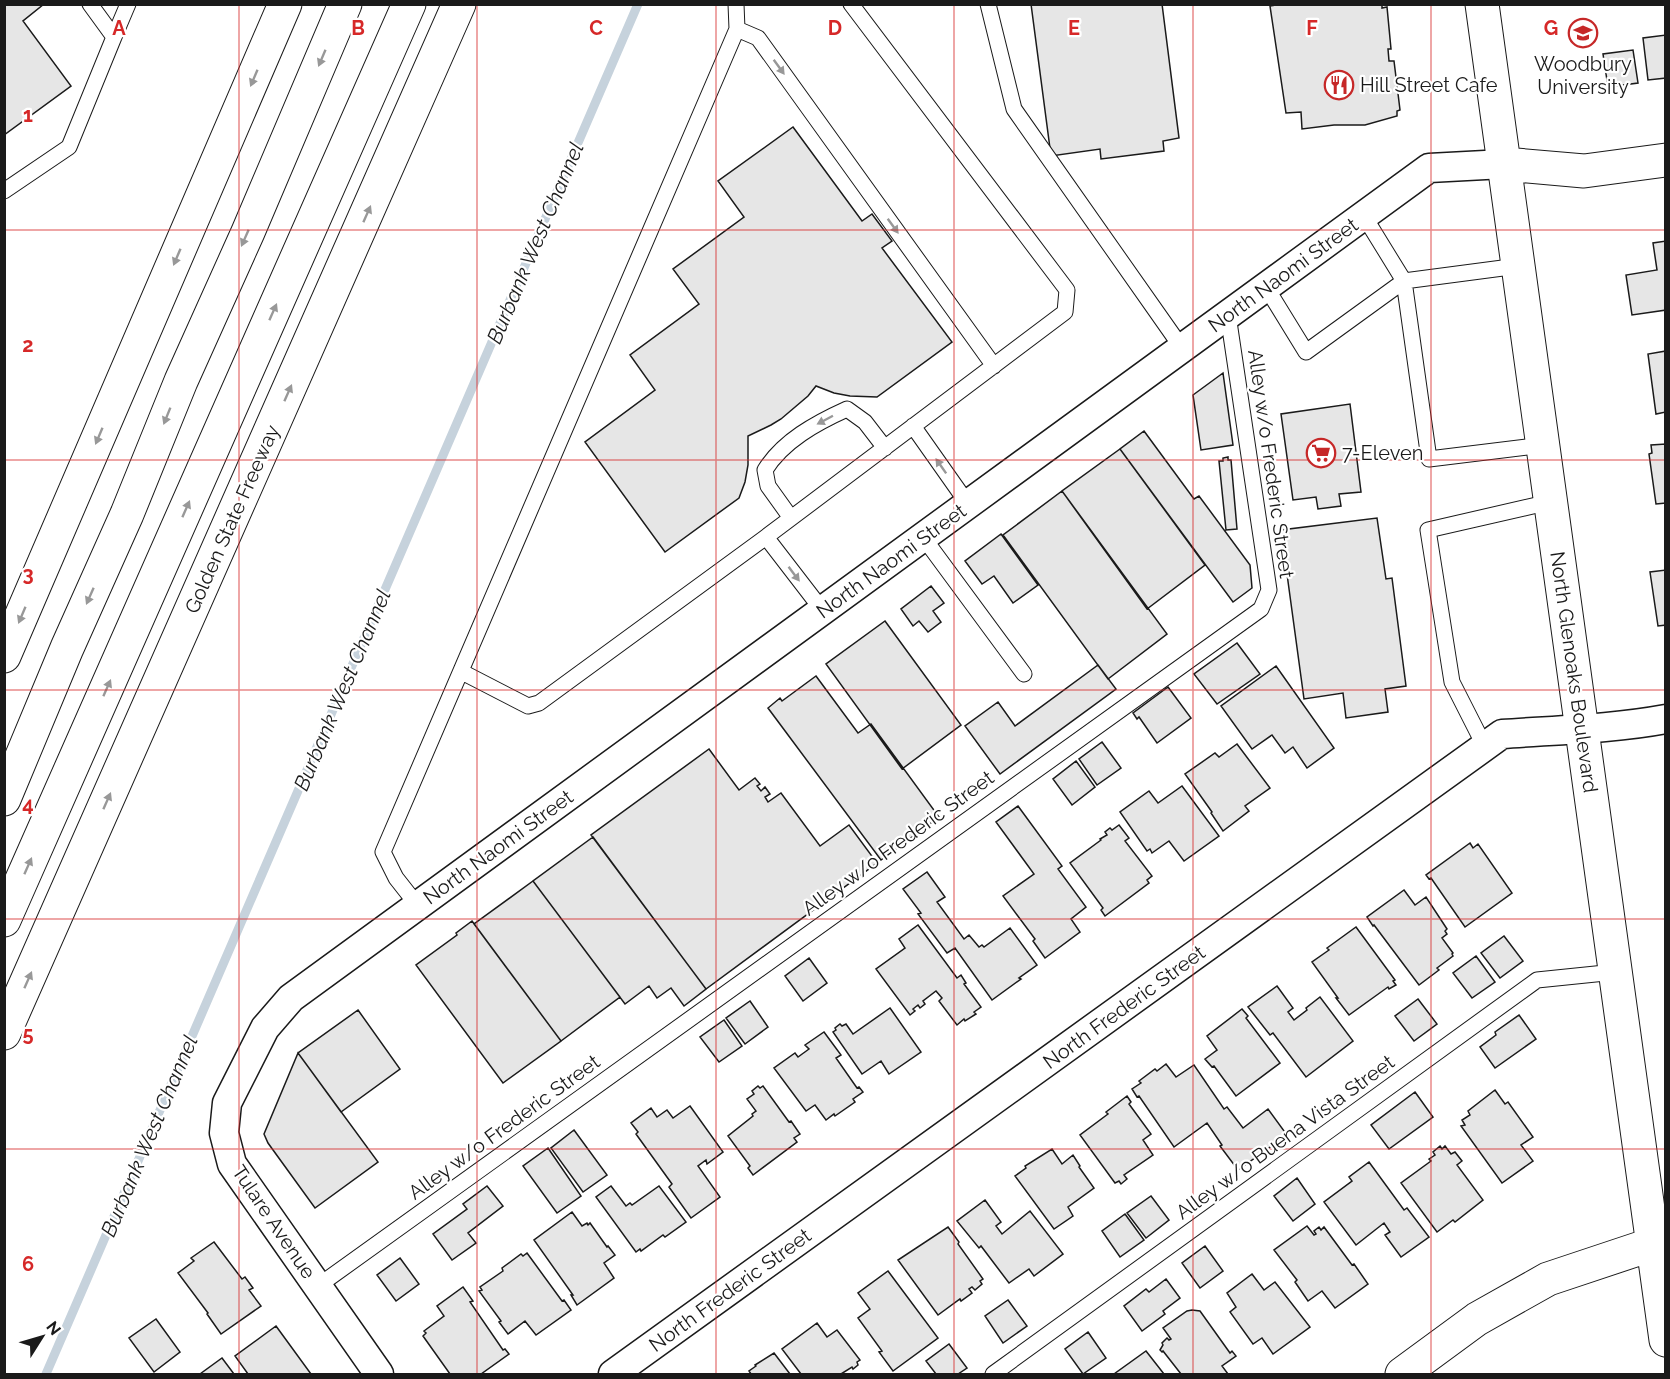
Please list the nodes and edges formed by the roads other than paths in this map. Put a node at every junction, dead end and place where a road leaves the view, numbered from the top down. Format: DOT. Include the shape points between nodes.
graph roads {
  1 [pos="90,4"];
  2 [pos="128,4"];
  3 [pos="285,4"];
  4 [pos="345,4"];
  5 [pos="409,4"];
  6 [pos="459,4"];
  7 [pos="736,4"];
  8 [pos="851,4"];
  9 [pos="988,4"];
  10 [pos="1482,4"];
  11 [pos="737,29"];
  12 [pos="114,37"];
  13 [pos="1665,160"];
  14 [pos="1504,164"];
  15 [pos="4,191"];
  16 [pos="1364,216"];
  17 [pos="1518,266"];
  18 [pos="1404,281"];
  19 [pos="1266,287"];
  20 [pos="1228,315"];
  21 [pos="1182,348"];
  22 [pos="994,366"];
  23 [pos="913,426"];
  24 [pos="1543,445"];
  25 [pos="885,448"];
  26 [pos="1550,501"];
  27 [pos="968,504"];
  28 [pos="791,518"];
  29 [pos="766,537"];
  30 [pos="923,537"];
  31 [pos="823,611"];
  32 [pos="4,656"];
  33 [pos="462,672"];
  34 [pos="1024,674"];
  35 [pos="1665,719"];
  36 [pos="1582,729"];
  37 [pos="1485,747"];
  38 [pos="4,799"];
  39 [pos="418,906"];
  40 [pos="4,920"];
  41 [pos="1615,972"];
  42 [pos="291,998"];
  43 [pos="4,1033"];
  44 [pos="1659,1243"];
  45 [pos="318,1286"];
  46 [pos="1665,1340"];
  47 [pos="379,1374"];
  48 [pos="613,1374"];
  49 [pos="993,1374"];
  50 [pos="1402,1374"];
  1 -- 12 [label="lane"];
  2 -- 12 [label="lane"];
  3 -- 32 [label="main road, one-way"];
  4 -- 38 [label="main road, one-way"];
  40 -- 5 [label="main road, one-way"];
  43 -- 6 [label="main road, Golden State Freeway, one-way"];
  7 -- 11 [label="lane"];
  8 -- 22 [label="lane" via="1067,290 1065,312"];
  9 -- 21 [label="lane" via="1014,109"];
  10 -- 14 [label="main road, North Glenoaks Boulevard"];
  11 -- 22 [label="lane, one-way" via="758,38"];
  11 -- 33 [label="lane"];
  12 -- 15 [label="lane" via="69,147"];
  13 -- 14 [label="main road" via="1584,171"];
  14 -- 16 [label="street, North Naomi Street" via="1429,168"];
  14 -- 17 [label="main road, North Glenoaks Boulevard"];
  16 -- 18 [label="lane"];
  16 -- 19 [label="street, North Naomi Street"];
  17 -- 18 [label="lane"];
  17 -- 24 [label="main road, North Glenoaks Boulevard"];
  18 -- 19 [label="lane" via="1306,352"];
  18 -- 24 [label="lane" via="1429,459"];
  19 -- 20 [label="street, North Naomi Street"];
  20 -- 21 [label="street, North Naomi Street"];
  20 -- 45 [label="lane, Alley w/o Frederic Street" via="1269,590 1261,609"];
  21 -- 27 [label="street, North Naomi Street"];
  22 -- 23 [label="lane"];
  23 -- 25 [label="lane"];
  27 -- 23 [label="lane, one-way"];
  24 -- 26 [label="main road, North Glenoaks Boulevard"];
  25 -- 28 [label="lane"];
  25 -- 28 [label="lane, one-way" via="865,422 847,409 798,436 765,470 768,486"];
  26 -- 36 [label="main road, North Glenoaks Boulevard"];
  26 -- 37 [label="lane" via="1428,530 1452,682"];
  27 -- 30 [label="street, North Naomi Street"];
  28 -- 29 [label="lane"];
  29 -- 31 [label="lane, one-way"];
  29 -- 33 [label="lane" via="539,703 528,706"];
  30 -- 31 [label="street, North Naomi Street"];
  30 -- 34 [label="lane"];
  31 -- 39 [label="street, North Naomi Street"];
  33 -- 39 [label="lane" via="383,852 396,878"];
  35 -- 36 [label="street, North Frederic Street"];
  36 -- 37 [label="street, North Frederic Street" via="1503,734"];
  36 -- 41 [label="main road, North Glenoaks Boulevard"];
  37 -- 48 [label="street, North Frederic Street"];
  39 -- 42 [label="street, North Naomi Street"];
  41 -- 44 [label="main road, North Glenoaks Boulevard"];
  41 -- 49 [label="lane, Alley w/o Buena Vista Street" via="1537,980"];
  42 -- 45 [label="street, Tulare Avenue" via="256,1042 228,1103 224,1133 232,1164"];
  44 -- 46 [label="main road, North Glenoaks Boulevard"];
  44 -- 50 [label="main road" via="1548,1279 1477,1319"];
  45 -- 47 [label="street, Tulare Avenue"];
}
